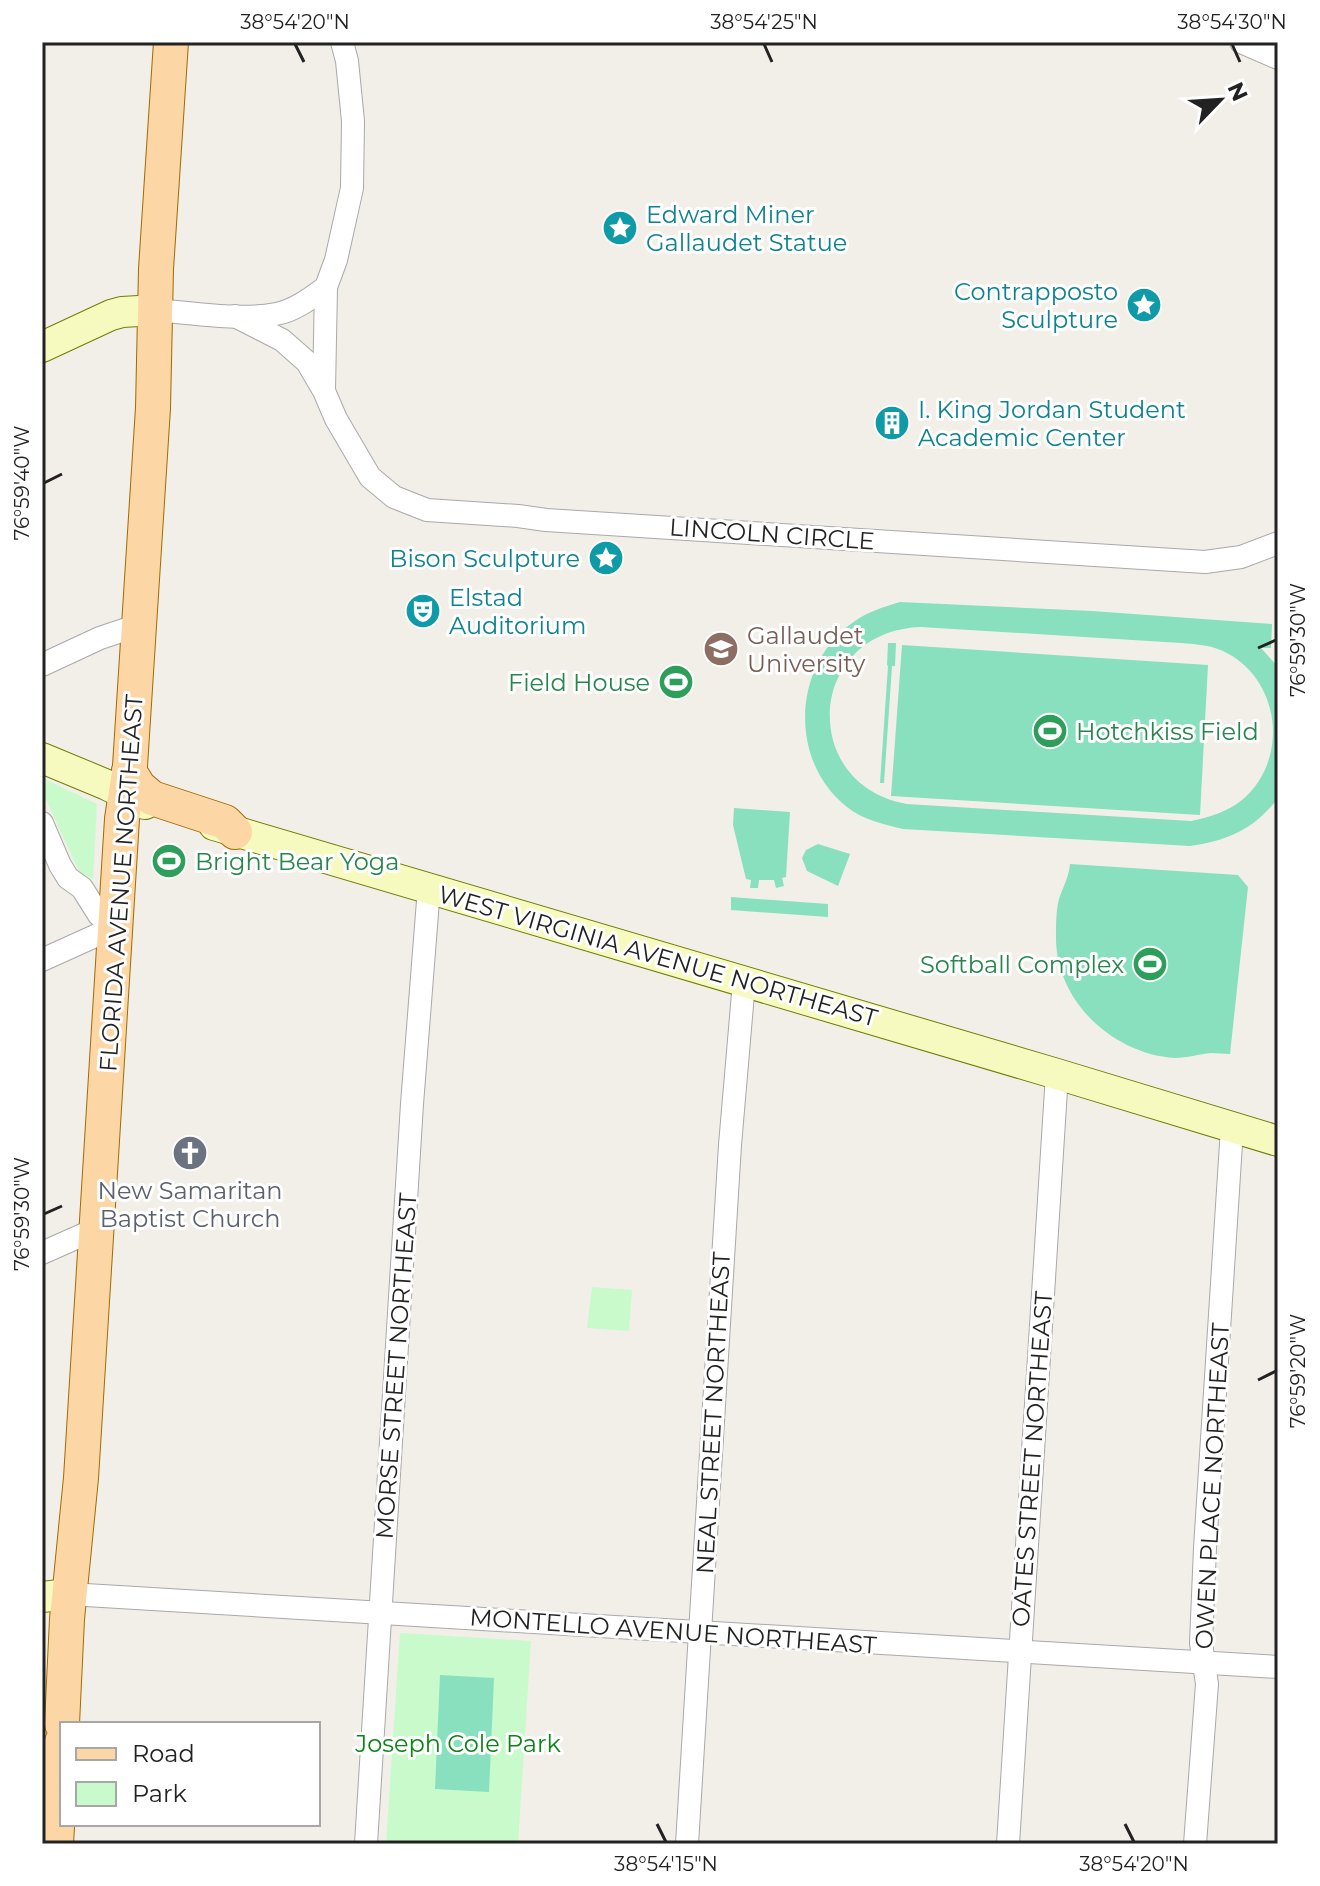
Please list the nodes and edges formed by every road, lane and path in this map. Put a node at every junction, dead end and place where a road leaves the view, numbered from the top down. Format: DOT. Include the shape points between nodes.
graph roads {
  1 [pos="171,42"];
  2 [pos="342,42"];
  3 [pos="1241,42"];
  4 [pos="1278,58"];
  5 [pos="326,287"];
  6 [pos="156,310"];
  7 [pos="235,316"];
  8 [pos="42,347"];
  9 [pos="324,391"];
  10 [pos="1278,543"];
  11 [pos="139,625"];
  12 [pos="42,665"];
  13 [pos="42,758"];
  14 [pos="127,783"];
  15 [pos="42,823"];
  16 [pos="235,832"];
  17 [pos="429,888"];
  18 [pos="115,927"];
  19 [pos="42,960"];
  20 [pos="744,982"];
  21 [pos="1057,1074"];
  22 [pos="1232,1128"];
  23 [pos="1278,1141"];
  24 [pos="96,1229"];
  25 [pos="42,1253"];
  26 [pos="55,1595"];
  27 [pos="381,1612"];
  28 [pos="700,1632"];
  29 [pos="1019,1652"];
  30 [pos="1204,1662"];
  31 [pos="1278,1667"];
  32 [pos="42,1715"];
  33 [pos="62,1722"];
  34 [pos="60,1756"];
  35 [pos="60,1788"];
  36 [pos="56,1844"];
  37 [pos="366,1844"];
  38 [pos="687,1844"];
  39 [pos="1008,1844"];
  40 [pos="1195,1844"];
  1 -- 6 [label="main road, FLORIDA AVENUE NORTHEAST"];
  2 -- 5 [label="street, LINCOLN CIRCLE" via="353,121 352,188"];
  3 -- 4 [label="street"];
  5 -- 7 [label="street, LINCOLN CIRCLE" via="277,314"];
  5 -- 9 [label="street, LINCOLN CIRCLE"];
  6 -- 7 [label="street, LINCOLN CIRCLE"];
  6 -- 8 [label="street" via="111,315"];
  6 -- 11 [label="main road, FLORIDA AVENUE NORTHEAST"];
  7 -- 9 [label="street, LINCOLN CIRCLE" via="282,340 307,362"];
  9 -- 10 [label="street, LINCOLN CIRCLE" via="370,477 394,497 427,510 1205,562 1241,557"];
  11 -- 12 [label="street"];
  11 -- 14 [label="main road, FLORIDA AVENUE NORTHEAST"];
  13 -- 14 [label="street"];
  14 -- 16 [label="main road" via="152,798 225,822"];
  14 -- 18 [label="main road, FLORIDA AVENUE NORTHEAST"];
  15 -- 18 [label="street" via="68,878"];
  16 -- 17 [label="street, WEST VIRGINIA AVENUE NORTHEAST"];
  17 -- 20 [label="street, WEST VIRGINIA AVENUE NORTHEAST"];
  17 -- 27 [label="street, MORSE STREET NORTHEAST"];
  18 -- 19 [label="street"];
  18 -- 24 [label="main road, FLORIDA AVENUE NORTHEAST"];
  20 -- 21 [label="street, WEST VIRGINIA AVENUE NORTHEAST"];
  20 -- 28 [label="street, NEAL STREET NORTHEAST"];
  21 -- 22 [label="street, WEST VIRGINIA AVENUE NORTHEAST"];
  21 -- 29 [label="street, OATES STREET NORTHEAST"];
  22 -- 23 [label="street, WEST VIRGINIA AVENUE NORTHEAST"];
  22 -- 30 [label="street, OWEN PLACE NORTHEAST" via="1205,1548"];
  24 -- 25 [label="street"];
  24 -- 26 [label="main road, FLORIDA AVENUE NORTHEAST" via="81,1478"];
  26 -- 27 [label="street, MONTELLO AVENUE NORTHEAST"];
  26 -- 33 [label="main road, FLORIDA AVENUE NORTHEAST"];
  27 -- 28 [label="street, MONTELLO AVENUE NORTHEAST"];
  27 -- 37 [label="street, MORSE STREET NORTHEAST"];
  28 -- 29 [label="street, MONTELLO AVENUE NORTHEAST"];
  28 -- 38 [label="street, NEAL STREET NORTHEAST"];
  29 -- 30 [label="street, MONTELLO AVENUE NORTHEAST"];
  29 -- 39 [label="street, OATES STREET NORTHEAST"];
  30 -- 31 [label="street, MONTELLO AVENUE NORTHEAST"];
  30 -- 40 [label="street, OWEN PLACE NORTHEAST" via="1207,1684"];
  32 -- 34 [label="street"];
  35 -- 36 [label="main road"];
}
